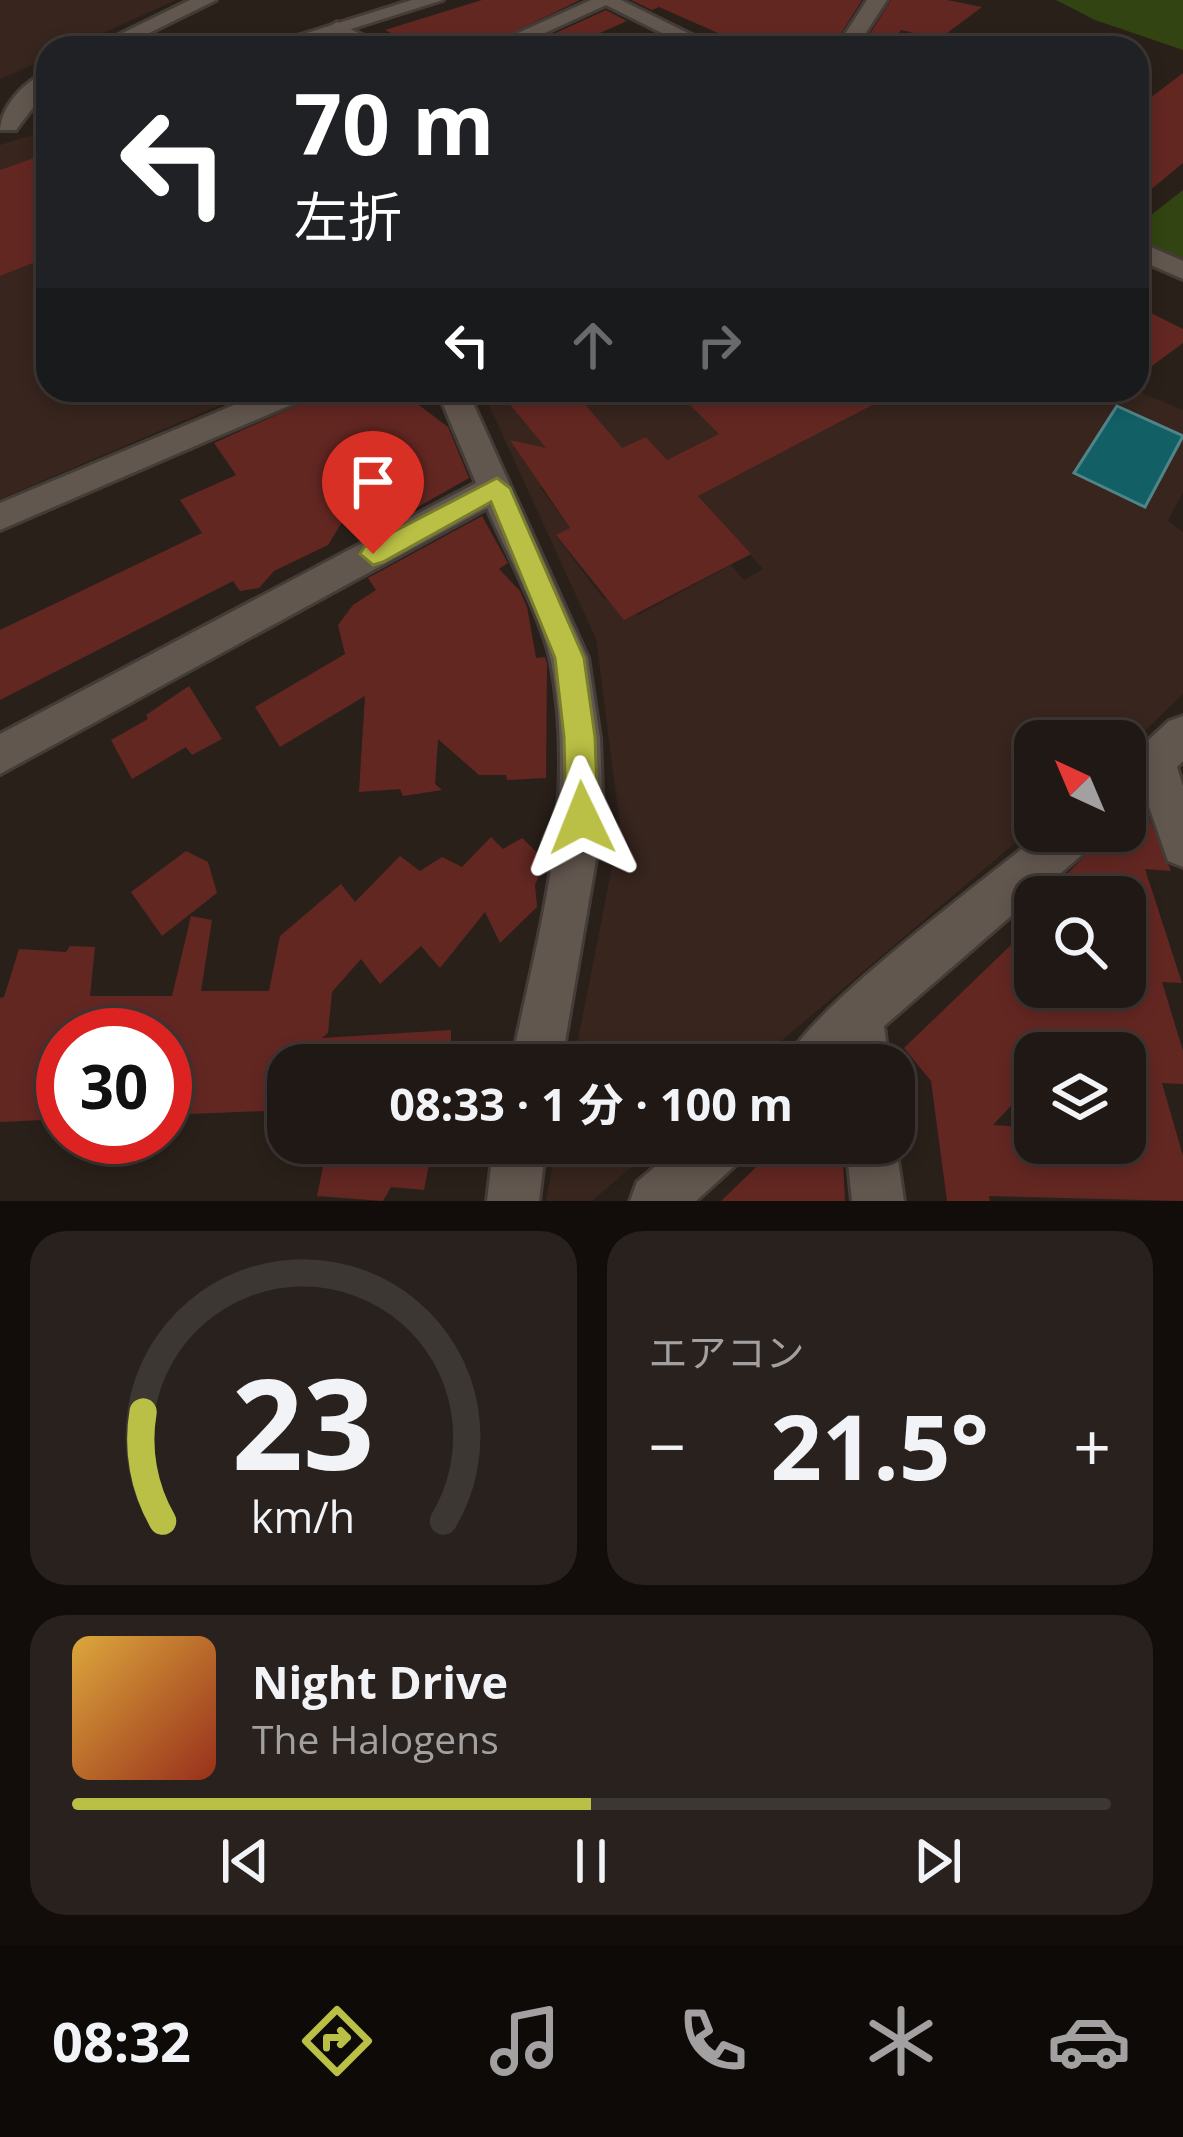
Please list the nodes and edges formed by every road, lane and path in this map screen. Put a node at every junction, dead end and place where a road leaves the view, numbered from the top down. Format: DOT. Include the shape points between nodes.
graph roads {
  1 [pos="206,0"];
  2 [pos="433,0"];
  3 [pos="877,0"];
  4 [pos="617,2"];
  5 [pos="337,28"];
  6 [pos="128,36"];
  7 [pos="310,36"];
  8 [pos="351,36"];
  9 [pos="527,36"];
  10 [pos="684,36"];
  11 [pos="854,36"];
  12 [pos="36,86"];
  13 [pos="36,117"];
  14 [pos="4,126"];
  15 [pos="1149,255"];
  16 [pos="1183,271"];
  17 [pos="270,402"];
  18 [pos="458,402"];
  19 [pos="497,488"];
  20 [pos="0,517"];
  21 [pos="0,755"];
  22 [pos="1154,763"];
  23 [pos="1183,846"];
  24 [pos="1052,852"];
  25 [pos="859,1016"];
  26 [pos="540,1044"];
  27 [pos="830,1044"];
  28 [pos="862,1044"];
  29 [pos="517,1164"];
  30 [pos="698,1164"];
  31 [pos="874,1164"];
  32 [pos="513,1201"];
  33 [pos="656,1201"];
  34 [pos="878,1201"];
  1 -- 6 [label="street"];
  2 -- 5 [label="street"];
  3 -- 11 [label="street"];
  4 -- 9 [label="street"];
  4 -- 10 [label="street"];
  5 -- 7 [label="street"];
  5 -- 8 [label="street"];
  12 -- 14 [label="street"];
  13 -- 14 [label="street"];
  15 -- 16 [label="street"];
  17 -- 20 [label="street"];
  18 -- 19 [label="street"];
  19 -- 21 [label="street"];
  19 -- 26 [label="street" via="569,658 580,737 582,818"];
  22 -- 23 [label="street"];
  24 -- 25 [label="street"];
  25 -- 27 [label="street"];
  25 -- 28 [label="street"];
  29 -- 32 [label="street"];
  30 -- 33 [label="street"];
  31 -- 34 [label="street"];
}
